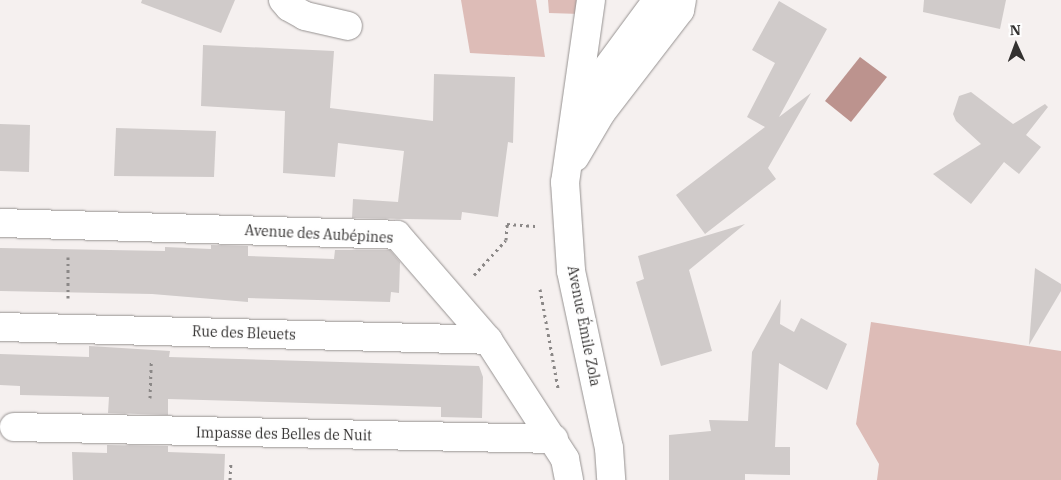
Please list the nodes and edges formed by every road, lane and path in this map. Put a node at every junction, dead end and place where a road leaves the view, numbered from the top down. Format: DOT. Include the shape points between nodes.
graph roads {
  1 [pos="284,0"];
  2 [pos="591,0"];
  3 [pos="657,0"];
  4 [pos="682,0"];
  5 [pos="348,26"];
  6 [pos="575,111"];
  7 [pos="565,182"];
  8 [pos="0,224"];
  9 [pos="69,226"];
  10 [pos="525,226"];
  11 [pos="539,280"];
  12 [pos="468,283"];
  13 [pos="0,327"];
  14 [pos="67,328"];
  15 [pos="152,331"];
  16 [pos="488,340"];
  17 [pos="556,394"];
  18 [pos="14,427"];
  19 [pos="150,431"];
  20 [pos="554,440"];
  21 [pos="569,480"];
  22 [pos="611,480"];
  1 -- 5 [label="street" via="289,8 305,16"];
  2 -- 6 [label="street, Avenue Émile Zola"];
  3 -- 6 [label="street, Avenue Émile Zola"];
  4 -- 7 [label="street" via="680,10 582,140"];
  6 -- 7 [label="street, Avenue Émile Zola"];
  7 -- 22 [label="street, Avenue Émile Zola" via="571,271 609,448"];
  8 -- 9 [label="street, Avenue des Aubépines"];
  9 -- 14 [label="path"];
  9 -- 16 [label="street, Avenue des Aubépines" via="397,235"];
  10 -- 12 [label="path" via="508,224 506,240"];
  11 -- 17 [label="path" via="541,308 558,386"];
  13 -- 14 [label="street, Rue des Bleuets"];
  14 -- 15 [label="street, Rue des Bleuets"];
  15 -- 16 [label="street, Rue des Bleuets"];
  15 -- 19 [label="path"];
  16 -- 20 [label="street, Avenue des Aubépines"];
  18 -- 19 [label="street, Impasse des Belles de Nuit"];
  19 -- 20 [label="street, Impasse des Belles de Nuit"];
  20 -- 21 [label="street, Avenue des Aubépines" via="566,459"];
}
